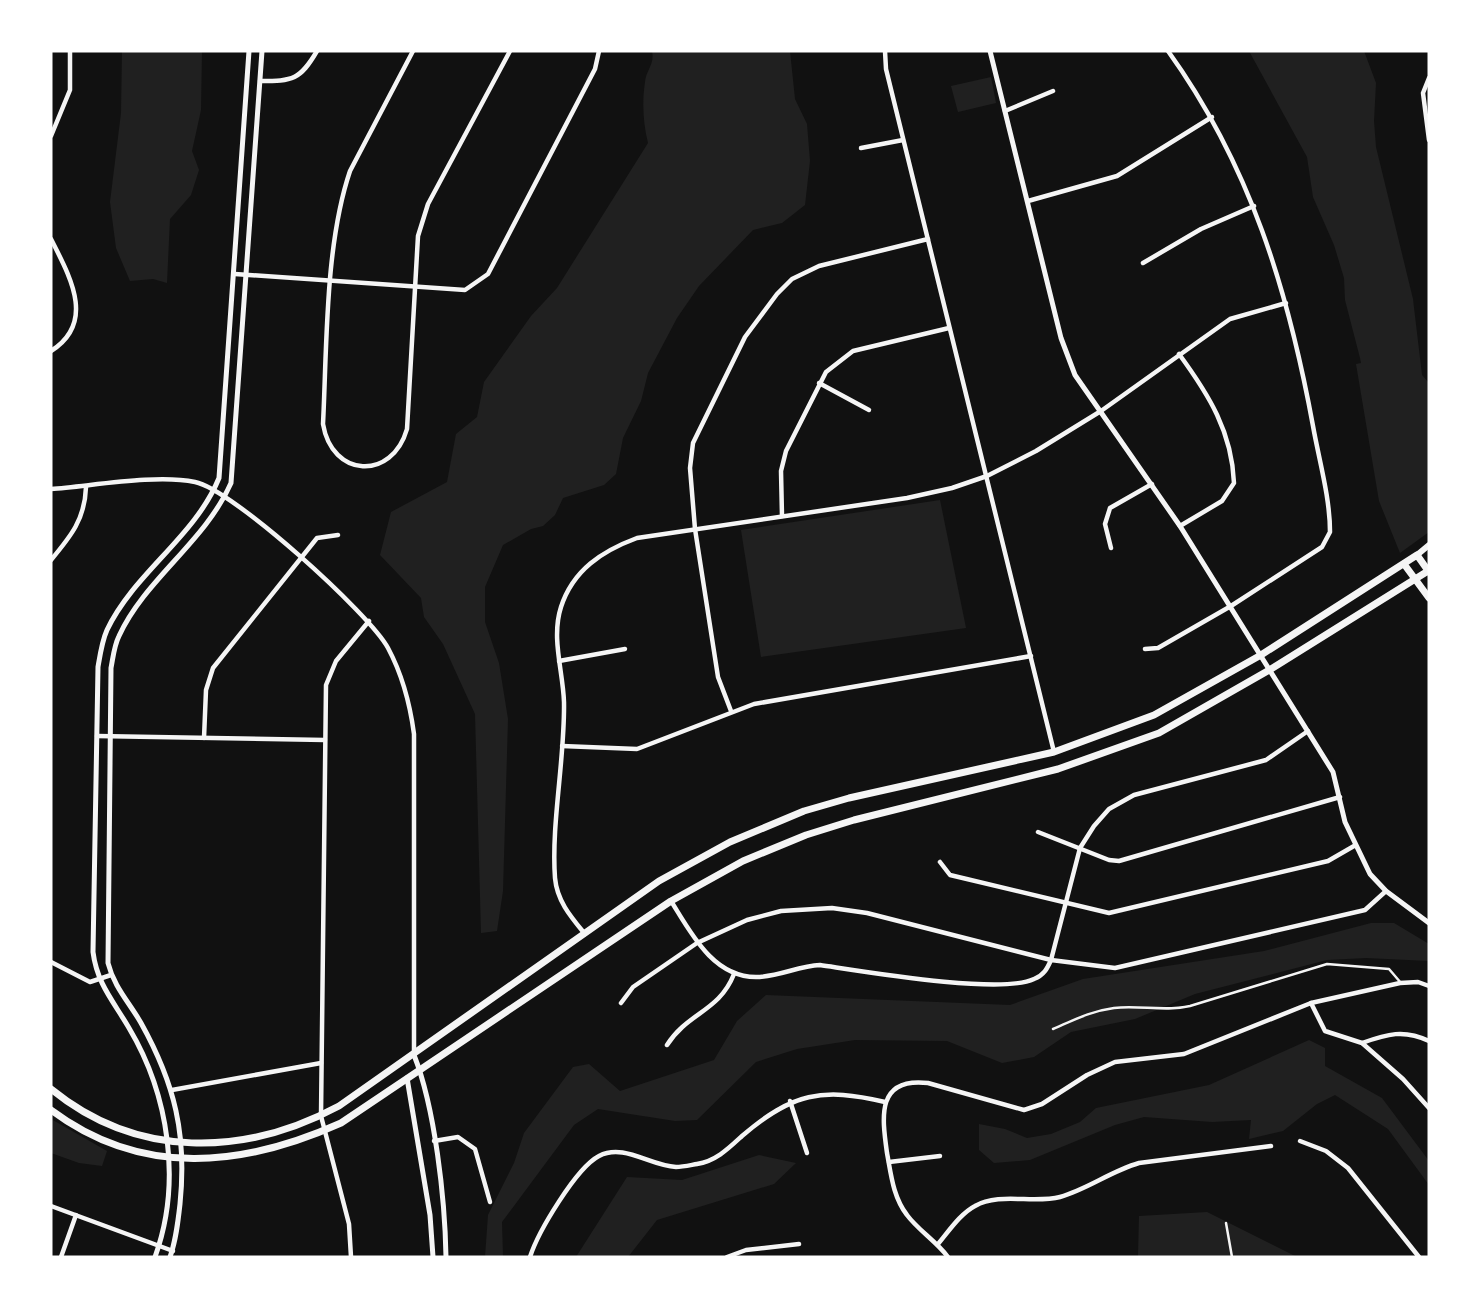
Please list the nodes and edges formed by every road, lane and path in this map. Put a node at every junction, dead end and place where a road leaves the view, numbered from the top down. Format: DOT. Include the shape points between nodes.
graph roads {
  1 [pos="70,51"];
  2 [pos="249,51"];
  3 [pos="262,51"];
  4 [pos="317,51"];
  5 [pos="413,51"];
  6 [pos="510,51"];
  7 [pos="599,51"];
  8 [pos="885,51"];
  9 [pos="990,51"];
  10 [pos="1168,51"];
  11 [pos="1429,78"];
  12 [pos="260,80"];
  13 [pos="1053,91"];
  14 [pos="1005,111"];
  15 [pos="1212,117"];
  16 [pos="51,136"];
  17 [pos="903,140"];
  18 [pos="1429,140"];
  19 [pos="861,148"];
  20 [pos="1028,201"];
  21 [pos="1254,206"];
  22 [pos="51,239"];
  23 [pos="928,239"];
  24 [pos="1143,263"];
  25 [pos="235,274"];
  26 [pos="248,275"];
  27 [pos="331,281"];
  28 [pos="415,287"];
  29 [pos="1286,303"];
  30 [pos="949,328"];
  31 [pos="51,351"];
  32 [pos="1180,354"];
  33 [pos="819,383"];
  34 [pos="869,410"];
  35 [pos="1101,411"];
  36 [pos="987,476"];
  37 [pos="1152,483"];
  38 [pos="86,486"];
  39 [pos="51,489"];
  40 [pos="214,489"];
  41 [pos="225,496"];
  42 [pos="782,516"];
  43 [pos="1180,526"];
  44 [pos="695,529"];
  45 [pos="338,535"];
  46 [pos="1429,545"];
  47 [pos="1111,548"];
  48 [pos="1417,555"];
  49 [pos="300,559"];
  50 [pos="51,560"];
  51 [pos="1404,564"];
  52 [pos="1429,571"];
  53 [pos="1416,580"];
  54 [pos="1429,598"];
  55 [pos="1231,606"];
  56 [pos="369,621"];
  57 [pos="625,649"];
  58 [pos="1145,649"];
  59 [pos="1261,655"];
  60 [pos="1031,656"];
  61 [pos="559,661"];
  62 [pos="1271,669"];
  63 [pos="732,711"];
  64 [pos="1308,730"];
  65 [pos="97,736"];
  66 [pos="109,736"];
  67 [pos="204,738"];
  68 [pos="325,740"];
  69 [pos="562,746"];
  70 [pos="1054,752"];
  71 [pos="1340,797"];
  72 [pos="1038,832"];
  73 [pos="1354,846"];
  74 [pos="1080,848"];
  75 [pos="940,862"];
  76 [pos="1387,891"];
  77 [pos="671,901"];
  78 [pos="1066,904"];
  79 [pos="1429,923"];
  80 [pos="585,935"];
  81 [pos="697,943"];
  82 [pos="1051,960"];
  83 [pos="51,962"];
  84 [pos="734,974"];
  85 [pos="111,975"];
  86 [pos="99,980"];
  87 [pos="1401,983"];
  88 [pos="1429,986"];
  89 [pos="621,1003"];
  90 [pos="1311,1003"];
  91 [pos="1053,1029"];
  92 [pos="1429,1041"];
  93 [pos="1362,1043"];
  94 [pos="667,1045"];
  95 [pos="414,1055"];
  96 [pos="321,1063"];
  97 [pos="419,1069"];
  98 [pos="407,1078"];
  99 [pos="51,1089"];
  100 [pos="172,1090"];
  101 [pos="790,1101"];
  102 [pos="885,1102"];
  103 [pos="1429,1108"];
  104 [pos="51,1110"];
  105 [pos="321,1116"];
  106 [pos="323,1132"];
  107 [pos="167,1141"];
  108 [pos="433,1141"];
  109 [pos="1300,1141"];
  110 [pos="183,1142"];
  111 [pos="1271,1146"];
  112 [pos="807,1153"];
  113 [pos="940,1156"];
  114 [pos="168,1157"];
  115 [pos="184,1158"];
  116 [pos="889,1162"];
  117 [pos="491,1202"];
  118 [pos="51,1206"];
  119 [pos="76,1216"];
  120 [pos="1226,1223"];
  121 [pos="160,1244"];
  122 [pos="799,1244"];
  123 [pos="938,1244"];
  124 [pos="171,1254"];
  125 [pos="61,1257"];
  126 [pos="155,1257"];
  127 [pos="351,1257"];
  128 [pos="433,1257"];
  129 [pos="446,1257"];
  130 [pos="530,1257"];
  131 [pos="727,1257"];
  132 [pos="948,1257"];
  133 [pos="1232,1257"];
  134 [pos="1419,1257"];
  1 -- 16 [label="street" via="70,90"];
  2 -- 25 [label="street"];
  3 -- 12 [label="street"];
  4 -- 12 [label="street" via="308,66 290,80"];
  5 -- 27 [label="street" via="343,190"];
  6 -- 28 [label="street" via="428,204 418,236"];
  7 -- 28 [label="street" via="595,69 488,274 465,290"];
  8 -- 17 [label="street"];
  9 -- 14 [label="street"];
  10 -- 15 [label="street"];
  11 -- 18 [label="street" via="1423,93"];
  12 -- 26 [label="street"];
  13 -- 14 [label="street"];
  14 -- 20 [label="street"];
  15 -- 20 [label="street" via="1117,177"];
  15 -- 21 [label="street"];
  17 -- 19 [label="street"];
  17 -- 23 [label="street"];
  20 -- 35 [label="street" via="1069,362"];
  21 -- 24 [label="street" via="1201,229"];
  21 -- 29 [label="street"];
  22 -- 31 [label="street" via="77,299 70,330"];
  23 -- 30 [label="street"];
  23 -- 44 [label="street" via="819,266 792,279 776,294 745,337 693,443 690,468"];
  25 -- 26 [label="street"];
  25 -- 40 [label="street" via="222,461"];
  26 -- 27 [label="street"];
  26 -- 41 [label="street" via="234,463"];
  27 -- 28 [label="street"];
  27 -- 28 [label="street" via="325,438 334,454 360,467 385,462 403,443"];
  29 -- 32 [label="street" via="1230,319"];
  29 -- 55 [label="street" via="1302,365 1330,532 1322,547"];
  30 -- 33 [label="street" via="853,351"];
  30 -- 36 [label="street"];
  32 -- 35 [label="street"];
  32 -- 43 [label="street" via="1212,400 1227,441 1234,483 1222,501"];
  33 -- 34 [label="street"];
  33 -- 42 [label="street" via="786,451 781,471"];
  35 -- 36 [label="street"];
  35 -- 37 [label="street"];
  36 -- 42 [label="street" via="907,498"];
  36 -- 60 [label="street"];
  37 -- 43 [label="street"];
  37 -- 47 [label="street" via="1110,508 1105,524"];
  38 -- 39 [label="street"];
  38 -- 40 [label="street" via="169,480"];
  38 -- 50 [label="street" via="85,508 76,529"];
  40 -- 41 [label="street"];
  40 -- 65 [label="street" via="108,628 98,667"];
  41 -- 49 [label="street"];
  41 -- 66 [label="street" via="120,634 111,668"];
  42 -- 44 [label="street"];
  43 -- 55 [label="street"];
  44 -- 61 [label="street" via="637,538 612,547 588,564 561,606"];
  44 -- 63 [label="street" via="718,677"];
  45 -- 49 [label="street" via="317,538"];
  46 -- 48 [label="main road"];
  48 -- 51 [label="main road"];
  48 -- 52 [label="main road"];
  49 -- 56 [label="street"];
  49 -- 67 [label="street" via="213,668 206,690"];
  51 -- 53 [label="main road"];
  51 -- 59 [label="main road"];
  52 -- 53 [label="main road"];
  53 -- 54 [label="main road"];
  53 -- 62 [label="main road"];
  55 -- 58 [label="street" via="1158,648"];
  55 -- 59 [label="street"];
  56 -- 68 [label="street" via="329,672"];
  56 -- 95 [label="street" via="400,672 414,734"];
  57 -- 61 [label="street"];
  59 -- 62 [label="street"];
  59 -- 70 [label="main road" via="1154,715"];
  60 -- 63 [label="street"];
  60 -- 70 [label="street"];
  61 -- 69 [label="street" via="564,701"];
  62 -- 64 [label="street"];
  62 -- 77 [label="main road" via="1147,737 1058,769 806,835 743,861"];
  63 -- 69 [label="street" via="637,749"];
  64 -- 71 [label="street" via="1333,772"];
  64 -- 74 [label="street" via="1266,760 1122,801 1094,826"];
  65 -- 66 [label="street"];
  65 -- 86 [label="street" via="93,951"];
  66 -- 67 [label="street"];
  66 -- 85 [label="street" via="107,951"];
  67 -- 68 [label="street"];
  68 -- 96 [label="street"];
  69 -- 80 [label="street" via="555,879 567,912"];
  70 -- 80 [label="main road" via="849,798 773,823 659,881"];
  71 -- 73 [label="street"];
  71 -- 74 [label="street" via="1119,861"];
  72 -- 74 [label="street"];
  73 -- 76 [label="street" via="1370,874"];
  73 -- 78 [label="street" via="1328,861 1109,913"];
  74 -- 78 [label="street"];
  75 -- 78 [label="street" via="950,876"];
  76 -- 79 [label="street"];
  76 -- 82 [label="street" via="1365,910 1115,968"];
  77 -- 81 [label="street"];
  77 -- 97 [label="main road"];
  78 -- 82 [label="street"];
  80 -- 95 [label="main road"];
  81 -- 82 [label="street" via="747,920 781,911 832,908"];
  81 -- 84 [label="street"];
  81 -- 89 [label="street" via="633,987"];
  82 -- 84 [label="street" via="1044,973 1032,981 989,984 820,965 757,977"];
  83 -- 86 [label="street" via="90,982"];
  84 -- 94 [label="street" via="726,992 677,1029"];
  85 -- 86 [label="street"];
  85 -- 100 [label="street" via="140,1021"];
  86 -- 107 [label="street" via="149,1068"];
  87 -- 88 [label="street"];
  87 -- 90 [label="street"];
  87 -- 91 [label="lane" via="1389,969 1326,964 1190,1006 1172,1010 1116,1008 1087,1013"];
  90 -- 93 [label="street" via="1325,1031"];
  90 -- 102 [label="street" via="1184,1054 1115,1062 1024,1110 915,1082 891,1092"];
  92 -- 93 [label="street" via="1415,1034 1389,1033"];
  93 -- 103 [label="street"];
  95 -- 97 [label="street"];
  95 -- 105 [label="main road"];
  96 -- 100 [label="street"];
  96 -- 105 [label="street"];
  97 -- 98 [label="main road"];
  97 -- 108 [label="street"];
  98 -- 106 [label="main road"];
  98 -- 128 [label="street"];
  99 -- 107 [label="main road" via="96,1119"];
  100 -- 110 [label="street"];
  101 -- 102 [label="street" via="852,1094"];
  101 -- 112 [label="street"];
  101 -- 130 [label="street" via="719,1156 702,1163 677,1167 610,1151 596,1157 536,1239"];
  102 -- 116 [label="street" via="882,1118"];
  104 -- 114 [label="main road" via="113,1145"];
  105 -- 106 [label="street"];
  105 -- 110 [label="main road" via="294,1129 249,1140"];
  106 -- 115 [label="main road" via="255,1153"];
  106 -- 127 [label="street" via="341,1187"];
  107 -- 110 [label="main road"];
  107 -- 114 [label="street"];
  108 -- 117 [label="street" via="458,1137 475,1149"];
  108 -- 129 [label="street"];
  109 -- 134 [label="street" via="1326,1151 1348,1168"];
  110 -- 115 [label="street"];
  111 -- 123 [label="street" via="1139,1163 1040,1202 982,1203 960,1218"];
  113 -- 116 [label="street"];
  114 -- 115 [label="main road"];
  114 -- 121 [label="street" via="169,1190"];
  115 -- 124 [label="street"];
  116 -- 123 [label="street" via="894,1190 907,1215"];
  118 -- 119 [label="street"];
  119 -- 121 [label="street"];
  119 -- 125 [label="street"];
  120 -- 133 [label="lane"];
  121 -- 124 [label="street"];
  121 -- 126 [label="street"];
  122 -- 131 [label="street" via="746,1250"];
  123 -- 132 [label="street"];
}
